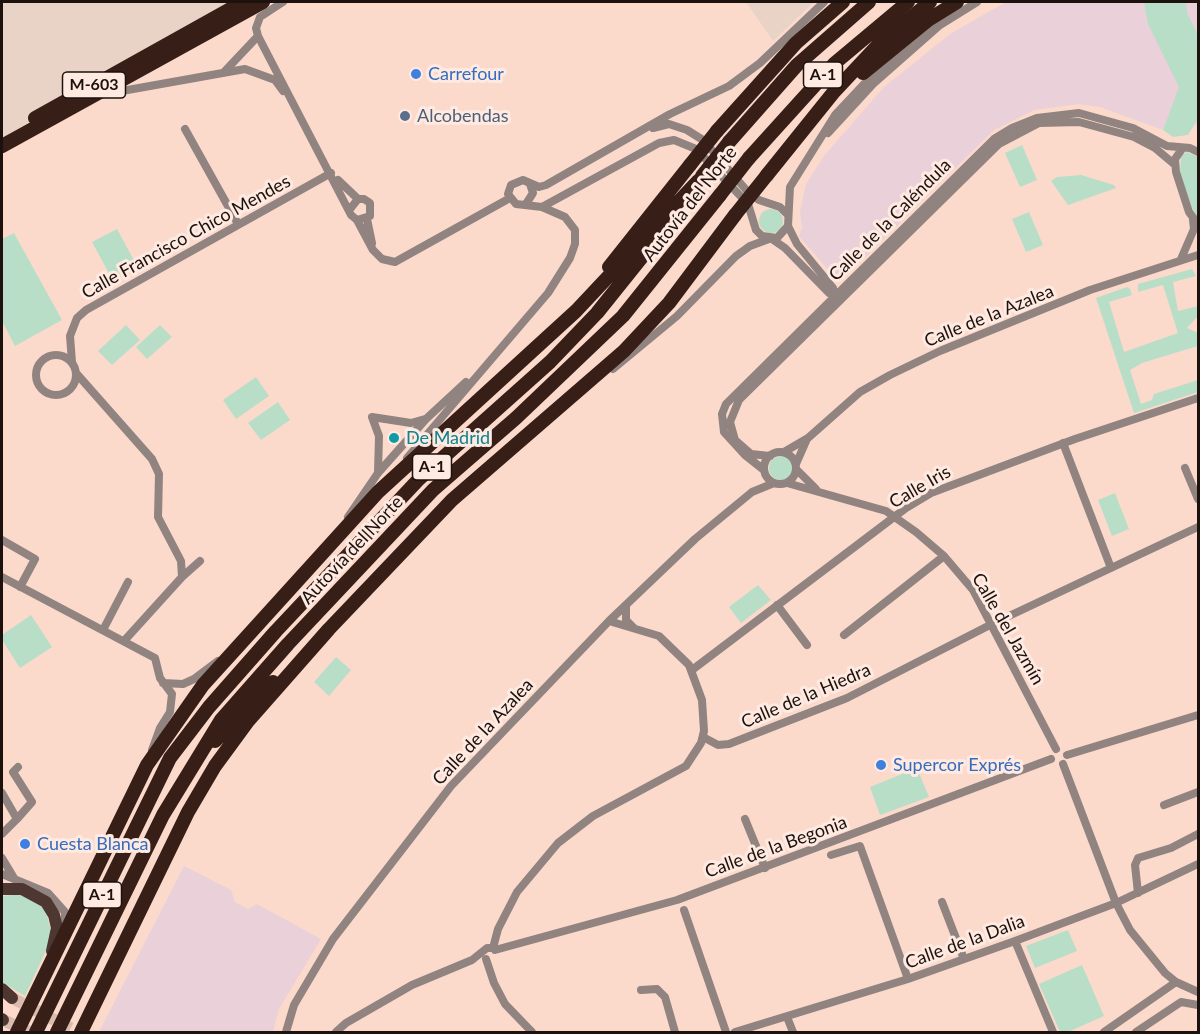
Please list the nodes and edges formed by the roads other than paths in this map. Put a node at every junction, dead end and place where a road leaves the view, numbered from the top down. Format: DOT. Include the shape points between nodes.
graph roads {
  1 [pos="243,2"];
  2 [pos="263,2"];
  3 [pos="283,2"];
  4 [pos="824,2"];
  5 [pos="843,2"];
  6 [pos="869,2"];
  7 [pos="908,2"];
  8 [pos="930,2"];
  9 [pos="959,2"];
  10 [pos="977,2"];
  11 [pos="258,36"];
  12 [pos="166,56"];
  13 [pos="225,71"];
  14 [pos="122,91"];
  15 [pos="297,111"];
  16 [pos="184,129"];
  17 [pos="646,129"];
  18 [pos="799,135"];
  19 [pos="2,136"];
  20 [pos="1198,140"];
  21 [pos="2,146"];
  22 [pos="1186,148"];
  23 [pos="1198,152"];
  24 [pos="810,155"];
  25 [pos="1174,164"];
  26 [pos="331,173"];
  27 [pos="700,178"];
  28 [pos="530,184"];
  29 [pos="510,198"];
  30 [pos="358,199"];
  31 [pos="526,204"];
  32 [pos="770,204"];
  33 [pos="542,207"];
  34 [pos="350,209"];
  35 [pos="787,214"];
  36 [pos="754,218"];
  37 [pos="367,219"];
  38 [pos="357,220"];
  39 [pos="238,224"];
  40 [pos="788,226"];
  41 [pos="1196,227"];
  42 [pos="771,239"];
  43 [pos="373,250"];
  44 [pos="1198,255"];
  45 [pos="1181,259"];
  46 [pos="825,277"];
  47 [pos="853,282"];
  48 [pos="818,283"];
  49 [pos="836,295"];
  50 [pos="825,309"];
  51 [pos="69,340"];
  52 [pos="535,349"];
  53 [pos="56,354"];
  54 [pos="490,361"];
  55 [pos="72,362"];
  56 [pos="76,373"];
  57 [pos="586,386"];
  58 [pos="69,390"];
  59 [pos="94,391"];
  60 [pos="1198,398"];
  61 [pos="426,418"];
  62 [pos="808,438"];
  63 [pos="1063,443"];
  64 [pos="784,452"];
  65 [pos="770,456"];
  66 [pos="796,467"];
  67 [pos="1185,468"];
  68 [pos="764,471"];
  69 [pos="378,472"];
  70 [pos="774,483"];
  71 [pos="787,483"];
  72 [pos="378,492"];
  73 [pos="752,492"];
  74 [pos="822,493"];
  75 [pos="1198,499"];
  76 [pos="357,515"];
  77 [pos="897,516"];
  78 [pos="1198,527"];
  79 [pos="2,540"];
  80 [pos="333,542"];
  81 [pos="944,556"];
  82 [pos="200,561"];
  83 [pos="1111,568"];
  84 [pos="2,577"];
  85 [pos="182,577"];
  86 [pos="128,582"];
  87 [pos="21,587"];
  88 [pos="777,605"];
  89 [pos="626,606"];
  90 [pos="609,621"];
  91 [pos="992,624"];
  92 [pos="329,629"];
  93 [pos="635,629"];
  94 [pos="103,630"];
  95 [pos="844,634"];
  96 [pos="124,641"];
  97 [pos="807,645"];
  98 [pos="231,652"];
  99 [pos="692,670"];
  100 [pos="163,682"];
  101 [pos="1198,715"];
  102 [pos="703,737"];
  103 [pos="1056,749"];
  104 [pos="1067,755"];
  105 [pos="170,758"];
  106 [pos="1051,759"];
  107 [pos="1063,764"];
  108 [pos="147,765"];
  109 [pos="18,767"];
  110 [pos="187,771"];
  111 [pos="1198,792"];
  112 [pos="2,793"];
  113 [pos="1164,805"];
  114 [pos="17,819"];
  115 [pos="745,819"];
  116 [pos="2,834"];
  117 [pos="1198,834"];
  118 [pos="831,855"];
  119 [pos="2,858"];
  120 [pos="1198,864"];
  121 [pos="765,868"];
  122 [pos="2,874"];
  123 [pos="14,878"];
  124 [pos="2,889"];
  125 [pos="1138,893"];
  126 [pos="942,902"];
  127 [pos="1116,903"];
  128 [pos="684,910"];
  129 [pos="1015,941"];
  130 [pos="55,943"];
  131 [pos="495,951"];
  132 [pos="485,956"];
  133 [pos="964,959"];
  134 [pos="908,979"];
  135 [pos="1176,982"];
  136 [pos="39,988"];
  137 [pos="2,989"];
  138 [pos="641,990"];
  139 [pos="1198,992"];
  140 [pos="12,998"];
  141 [pos="1198,1005"];
  142 [pos="787,1017"];
  143 [pos="16,1032"];
  144 [pos="36,1032"];
  145 [pos="57,1032"];
  146 [pos="81,1032"];
  147 [pos="286,1032"];
  148 [pos="336,1032"];
  149 [pos="532,1032"];
  150 [pos="675,1032"];
  151 [pos="726,1032"];
  152 [pos="735,1032"];
  153 [pos="793,1032"];
  154 [pos="1053,1032"];
  155 [pos="1104,1032"];
  156 [pos="1136,1032"];
  1 -- 19 [label="highway, M-603"];
  2 -- 12 [label="highway, M-603"];
  3 -- 11 [label="street" via="260,17"];
  4 -- 17 [label="street" via="760,63 729,86"];
  5 -- 52 [label="highway, bridge" via="796,43 717,131 603,273"];
  6 -- 27 [label="highway, Autovía del Norte / A-1, bridge" via="796,65"];
  7 -- 110 [label="highway, Autovía del Norte / A-1, bridge" via="835,63 749,158 623,316 516,418 433,489 221,720"];
  8 -- 18 [label="highway" via="878,45"];
  9 -- 18 [label="highway" via="880,57"];
  9 -- 24 [label="street" via="866,82 835,115"];
  10 -- 24 [label="street" via="940,26 873,84"];
  11 -- 13 [label="street"];
  11 -- 15 [label="street"];
  12 -- 14 [label="highway"];
  12 -- 21 [label="highway, M-603"];
  13 -- 14 [label="street"];
  13 -- 15 [label="street" via="245,69 275,80"];
  15 -- 26 [label="street"];
  16 -- 39 [label="street"];
  17 -- 28 [label="street" via="546,185"];
  17 -- 32 [label="street" via="669,124 687,130 703,140 748,192"];
  18 -- 57 [label="highway, bridge" via="669,303"];
  20 -- 22 [label="street"];
  22 -- 23 [label="street, Calle de la Caléndula"];
  22 -- 25 [label="street"];
  22 -- 47 [label="street, Calle de la Caléndula" via="1167,146 1133,128 1094,116 1061,113 1012,128 994,139"];
  24 -- 35 [label="street" via="790,187"];
  25 -- 41 [label="street"];
  25 -- 47 [label="street, Calle de la Caléndula" via="1155,148 1119,131 1079,122 1039,123 999,144"];
  26 -- 30 [label="street"];
  26 -- 34 [label="street"];
  26 -- 39 [label="street, Calle Francisco Chico Mendes"];
  27 -- 52 [label="highway" via="610,278"];
  27 -- 105 [label="highway, Autovía del Norte / A-1" via="597,313 550,362 419,479 276,631"];
  28 -- 29 [label="street" via="523,180 514,182 509,189"];
  28 -- 31 [label="street" via="533,193"];
  29 -- 31 [label="street" via="516,204"];
  29 -- 43 [label="street" via="395,262 382,259"];
  30 -- 34 [label="street"];
  30 -- 37 [label="street" via="372,207"];
  31 -- 33 [label="street"];
  32 -- 35 [label="street"];
  32 -- 36 [label="street" via="758,210"];
  33 -- 36 [label="street" via="659,143 674,140 696,149 748,204"];
  33 -- 54 [label="street" via="565,217 575,230 570,258 548,293"];
  34 -- 38 [label="street"];
  35 -- 40 [label="street"];
  36 -- 42 [label="street" via="756,230"];
  37 -- 38 [label="street"];
  37 -- 43 [label="street"];
  38 -- 43 [label="street"];
  39 -- 51 [label="street, Calle Francisco Chico Mendes" via="102,299 78,318"];
  40 -- 42 [label="street" via="782,235"];
  40 -- 46 [label="street" via="794,240"];
  41 -- 45 [label="street"];
  42 -- 48 [label="street"];
  42 -- 57 [label="street" via="736,256 677,316 603,378"];
  44 -- 45 [label="street, Calle de la Azalea"];
  45 -- 62 [label="street, Calle de la Azalea" via="1090,290 940,351 860,392"];
  46 -- 47 [label="street"];
  46 -- 49 [label="street"];
  47 -- 49 [label="street, Calle de la Caléndula"];
  47 -- 50 [label="street, Calle de la Caléndula"];
  48 -- 49 [label="street"];
  48 -- 50 [label="street"];
  49 -- 50 [label="street, Calle de la Caléndula"];
  50 -- 65 [label="street, Calle de la Caléndula" via="743,394 732,413 732,432 740,446 754,455"];
  50 -- 68 [label="street, Calle de la Caléndula" via="723,408 723,432"];
  51 -- 53 [label="street, Calle Francisco Chico Mendes"];
  51 -- 55 [label="street"];
  52 -- 72 [label="highway"];
  53 -- 55 [label="street"];
  53 -- 58 [label="street" via="42,360 36,379 50,394"];
  54 -- 61 [label="street"];
  54 -- 72 [label="street"];
  55 -- 56 [label="street"];
  56 -- 58 [label="street"];
  56 -- 59 [label="street"];
  57 -- 92 [label="highway" via="452,500"];
  58 -- 59 [label="street"];
  59 -- 85 [label="street" via="152,459 159,474 158,516 179,556"];
  60 -- 63 [label="street, Calle Iris"];
  61 -- 69 [label="street"];
  61 -- 69 [label="street" via="411,423 372,417 379,436"];
  62 -- 64 [label="street, Calle de la Azalea"];
  62 -- 66 [label="street, Calle de la Azalea"];
  63 -- 77 [label="street, Calle Iris" via="931,493"];
  63 -- 83 [label="street"];
  64 -- 65 [label="street"];
  64 -- 66 [label="street" via="793,458"];
  65 -- 68 [label="street"];
  66 -- 71 [label="street" via="794,478"];
  66 -- 74 [label="street, Calle del Jazmín" via="808,484"];
  67 -- 75 [label="street"];
  68 -- 70 [label="street"];
  68 -- 73 [label="street, Calle de la Azalea"];
  69 -- 80 [label="street"];
  70 -- 71 [label="street"];
  70 -- 73 [label="street, Calle de la Azalea"];
  71 -- 74 [label="street, Calle del Jazmín"];
  72 -- 76 [label="highway"];
  73 -- 89 [label="street, Calle de la Azalea" via="695,539"];
  74 -- 77 [label="street, Calle del Jazmín" via="869,504"];
  76 -- 80 [label="highway"];
  76 -- 105 [label="highway" via="232,660 175,742"];
  77 -- 81 [label="street, Calle del Jazmín"];
  77 -- 88 [label="street, Calle Iris"];
  78 -- 83 [label="street, Calle de la Hiedra"];
  79 -- 87 [label="street" via="35,559"];
  80 -- 98 [label="highway"];
  81 -- 91 [label="street, Calle del Jazmín" via="973,590"];
  81 -- 95 [label="street"];
  82 -- 85 [label="street"];
  83 -- 91 [label="street, Calle de la Hiedra"];
  84 -- 87 [label="street"];
  85 -- 96 [label="street"];
  86 -- 94 [label="street"];
  87 -- 94 [label="street"];
  88 -- 97 [label="street"];
  88 -- 99 [label="street, Calle Iris"];
  89 -- 90 [label="street, Calle de la Azalea"];
  89 -- 93 [label="street" via="626,620"];
  90 -- 93 [label="street"];
  90 -- 147 [label="street, Calle de la Azalea" via="451,786 333,939 294,1005"];
  91 -- 102 [label="street, Calle de la Hiedra" via="847,698 729,744 718,745"];
  91 -- 103 [label="street, Calle del Jazmín"];
  92 -- 110 [label="highway" via="242,711"];
  92 -- 146 [label="highway" via="248,721 210,776 161,863"];
  93 -- 99 [label="street" via="659,636"];
  94 -- 96 [label="street"];
  96 -- 100 [label="street" via="155,658"];
  98 -- 100 [label="street" via="183,684"];
  98 -- 108 [label="highway"];
  99 -- 102 [label="street" via="702,700"];
  100 -- 108 [label="street" via="172,694 170,712"];
  101 -- 104 [label="street"];
  102 -- 131 [label="street" via="686,766 593,816 558,843 517,892 498,929"];
  103 -- 104 [label="street"];
  103 -- 106 [label="street"];
  104 -- 107 [label="street"];
  105 -- 144 [label="highway, Autovía del Norte / A-1"];
  106 -- 107 [label="street" via="1055,764"];
  106 -- 121 [label="street, Calle de la Begonia"];
  107 -- 127 [label="street"];
  108 -- 136 [label="highway"];
  109 -- 114 [label="street" via="13,772 32,802"];
  110 -- 145 [label="highway, Autovía del Norte / A-1"];
  111 -- 113 [label="street"];
  112 -- 114 [label="street"];
  114 -- 116 [label="street"];
  115 -- 121 [label="street"];
  117 -- 125 [label="street" via="1138,858"];
  118 -- 134 [label="street" via="860,846"];
  119 -- 123 [label="street"];
  120 -- 125 [label="street, Calle de la Dalia"];
  121 -- 131 [label="street, Calle de la Begonia" via="677,900"];
  122 -- 123 [label="street"];
  123 -- 130 [label="street" via="48,893 65,912 66,921"];
  124 -- 130 [label="main road" via="22,889 46,902 54,915"];
  125 -- 127 [label="street, Calle de la Dalia"];
  126 -- 133 [label="street"];
  127 -- 129 [label="street, Calle de la Dalia"];
  127 -- 135 [label="street" via="1149,956"];
  128 -- 151 [label="street"];
  129 -- 133 [label="street, Calle de la Dalia"];
  129 -- 154 [label="street"];
  130 -- 136 [label="main road"];
  131 -- 132 [label="street, Calle de la Begonia" via="493,959"];
  132 -- 148 [label="street" via="412,985"];
  132 -- 149 [label="street" via="505,1004"];
  133 -- 134 [label="street, Calle de la Dalia"];
  134 -- 142 [label="street, Calle de la Dalia"];
  135 -- 139 [label="street"];
  135 -- 155 [label="street"];
  136 -- 143 [label="highway"];
  137 -- 140 [label="main road"];
  138 -- 150 [label="street" via="657,989 665,997"];
  141 -- 156 [label="street" via="1180,1002"];
  142 -- 152 [label="street, Calle de la Dalia"];
  142 -- 153 [label="street"];
}
